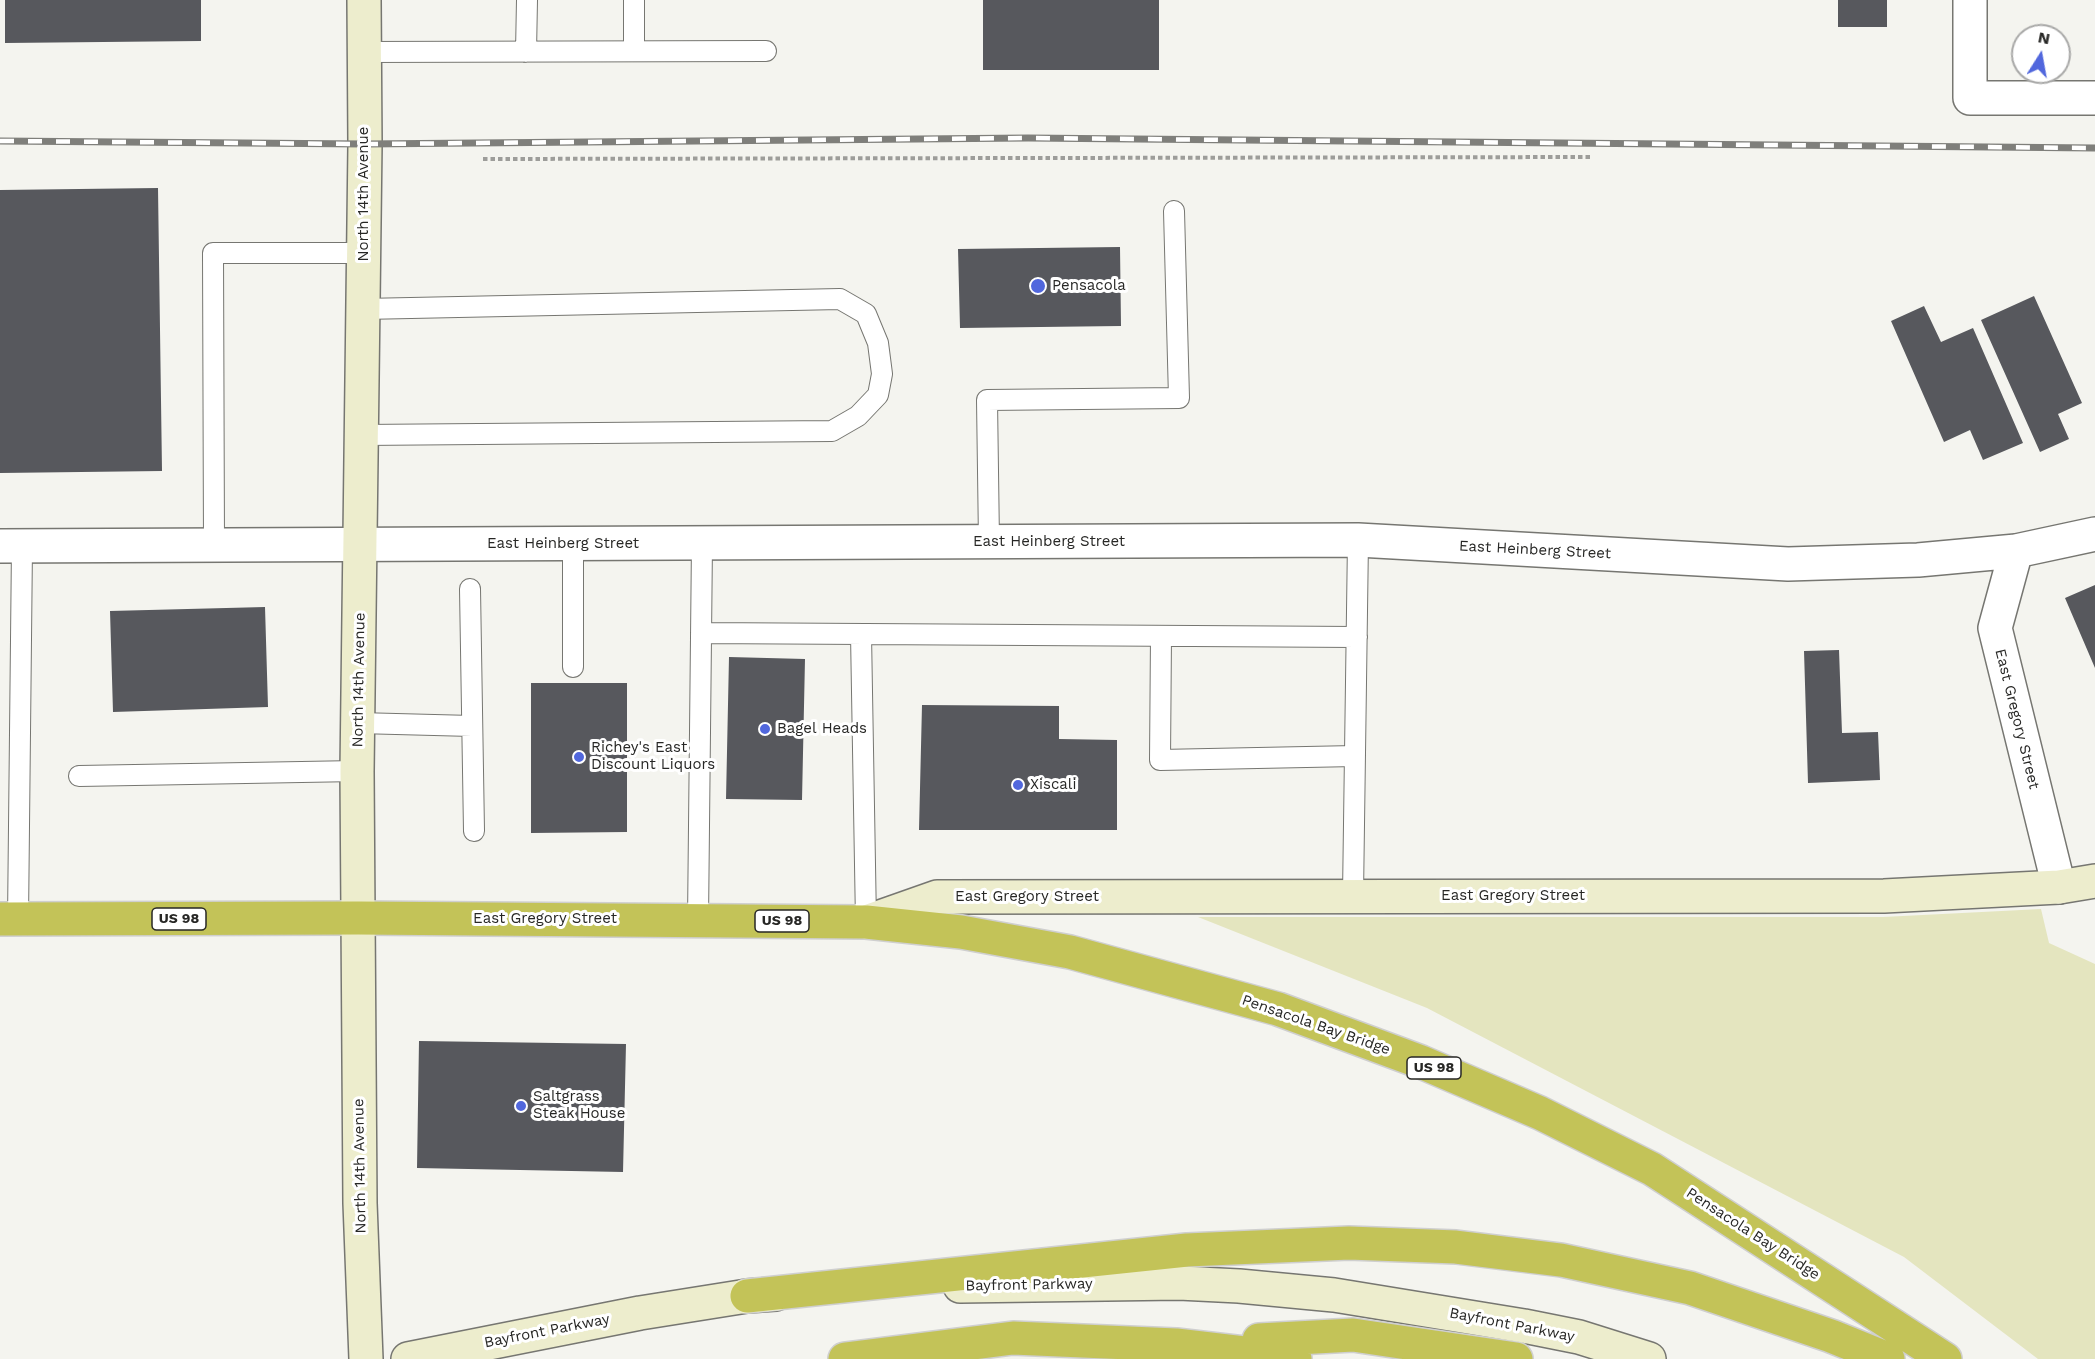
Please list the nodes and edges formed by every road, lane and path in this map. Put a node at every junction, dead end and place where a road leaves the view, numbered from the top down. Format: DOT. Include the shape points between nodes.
graph roads {
  1 [pos="364,0"];
  2 [pos="527,0"];
  3 [pos="634,0"];
  4 [pos="1970,0"];
  5 [pos="634,51"];
  6 [pos="765,51"];
  7 [pos="364,52"];
  8 [pos="526,52"];
  9 [pos="2095,98"];
  10 [pos="1593,157"];
  11 [pos="483,159"];
  12 [pos="1174,211"];
  13 [pos="363,253"];
  14 [pos="363,309"];
  15 [pos="362,435"];
  16 [pos="2095,534"];
  17 [pos="1358,540"];
  18 [pos="988,542"];
  19 [pos="702,543"];
  20 [pos="214,544"];
  21 [pos="361,544"];
  22 [pos="573,544"];
  23 [pos="11,546"];
  24 [pos="2016,551"];
  25 [pos="470,589"];
  26 [pos="701,633"];
  27 [pos="861,634"];
  28 [pos="1161,636"];
  29 [pos="1357,637"];
  30 [pos="573,667"];
  31 [pos="358,723"];
  32 [pos="472,726"];
  33 [pos="1355,756"];
  34 [pos="357,771"];
  35 [pos="79,776"];
  36 [pos="474,831"];
  37 [pos="2095,881"];
  38 [pos="2058,887"];
  39 [pos="1353,896"];
  40 [pos="358,918"];
  41 [pos="9,919"];
  42 [pos="698,920"];
  43 [pos="866,922"];
  44 [pos="747,1296"];
  45 [pos="1176,1345"];
  46 [pos="366,1359"];
  47 [pos="408,1359"];
  48 [pos="845,1359"];
  49 [pos="1295,1359"];
  50 [pos="1516,1359"];
  51 [pos="1649,1359"];
  52 [pos="1888,1359"];
  53 [pos="1945,1359"];
  1 -- 7 [label="street, North 14th Avenue"];
  2 -- 8 [label="lane"];
  3 -- 5 [label="lane"];
  4 -- 9 [label="street" via="1970,98"];
  5 -- 6 [label="lane"];
  5 -- 8 [label="lane"];
  7 -- 8 [label="lane"];
  7 -- 13 [label="street, North 14th Avenue"];
  10 -- 11 [label="path"];
  12 -- 18 [label="lane" via="1179,398 987,400"];
  13 -- 14 [label="street, North 14th Avenue"];
  13 -- 20 [label="lane" via="213,253"];
  14 -- 15 [label="street, North 14th Avenue"];
  14 -- 15 [label="lane" via="840,299 866,314 878,343 882,374 878,395 858,416 832,430"];
  15 -- 21 [label="street, North 14th Avenue"];
  16 -- 24 [label="street, East Heinberg Street"];
  17 -- 18 [label="street, East Heinberg Street"];
  17 -- 24 [label="street, East Heinberg Street" via="1788,564 1918,560"];
  17 -- 29 [label="lane"];
  18 -- 19 [label="street, East Heinberg Street"];
  19 -- 22 [label="street, East Heinberg Street"];
  19 -- 26 [label="lane"];
  20 -- 21 [label="street, East Heinberg Street"];
  20 -- 23 [label="street, East Heinberg Street"];
  21 -- 22 [label="street, East Heinberg Street"];
  21 -- 31 [label="street, North 14th Avenue"];
  22 -- 30 [label="lane"];
  23 -- 41 [label="lane"];
  24 -- 38 [label="street, East Gregory Street" via="1995,628"];
  25 -- 32 [label="lane"];
  26 -- 27 [label="lane"];
  26 -- 42 [label="lane"];
  27 -- 28 [label="lane"];
  27 -- 43 [label="lane"];
  28 -- 29 [label="lane"];
  28 -- 33 [label="lane" via="1160,760"];
  29 -- 33 [label="lane"];
  31 -- 32 [label="lane"];
  31 -- 34 [label="street, North 14th Avenue"];
  32 -- 36 [label="lane"];
  33 -- 39 [label="lane"];
  34 -- 35 [label="lane"];
  34 -- 40 [label="street, North 14th Avenue"];
  37 -- 38 [label="street, East Gregory Street"];
  38 -- 39 [label="street, East Gregory Street" via="1884,896"];
  39 -- 43 [label="street, East Gregory Street" via="937,897"];
  40 -- 41 [label="highway, East Gregory Street / US 98"];
  40 -- 42 [label="highway, East Gregory Street / US 98"];
  40 -- 46 [label="street, North 14th Avenue" via="360,1203"];
  42 -- 43 [label="highway, East Gregory Street / US 98"];
  43 -- 53 [label="highway, Pensacola Bay Bridge / US 98" via="962,932 1071,952 1278,1009 1421,1062 1540,1113 1652,1169"];
  44 -- 47 [label="street, Bayfront Parkway"];
  44 -- 51 [label="street, Bayfront Parkway" via="966,1286 1179,1283 1239,1286 1334,1295 1514,1324 1580,1338"];
  44 -- 52 [label="highway" via="1187,1250 1349,1243 1456,1247 1561,1260 1690,1288"];
  45 -- 48 [label="highway" via="1013,1338"];
  45 -- 49 [label="highway"];
  45 -- 50 [label="highway" via="1353,1335"];
}
